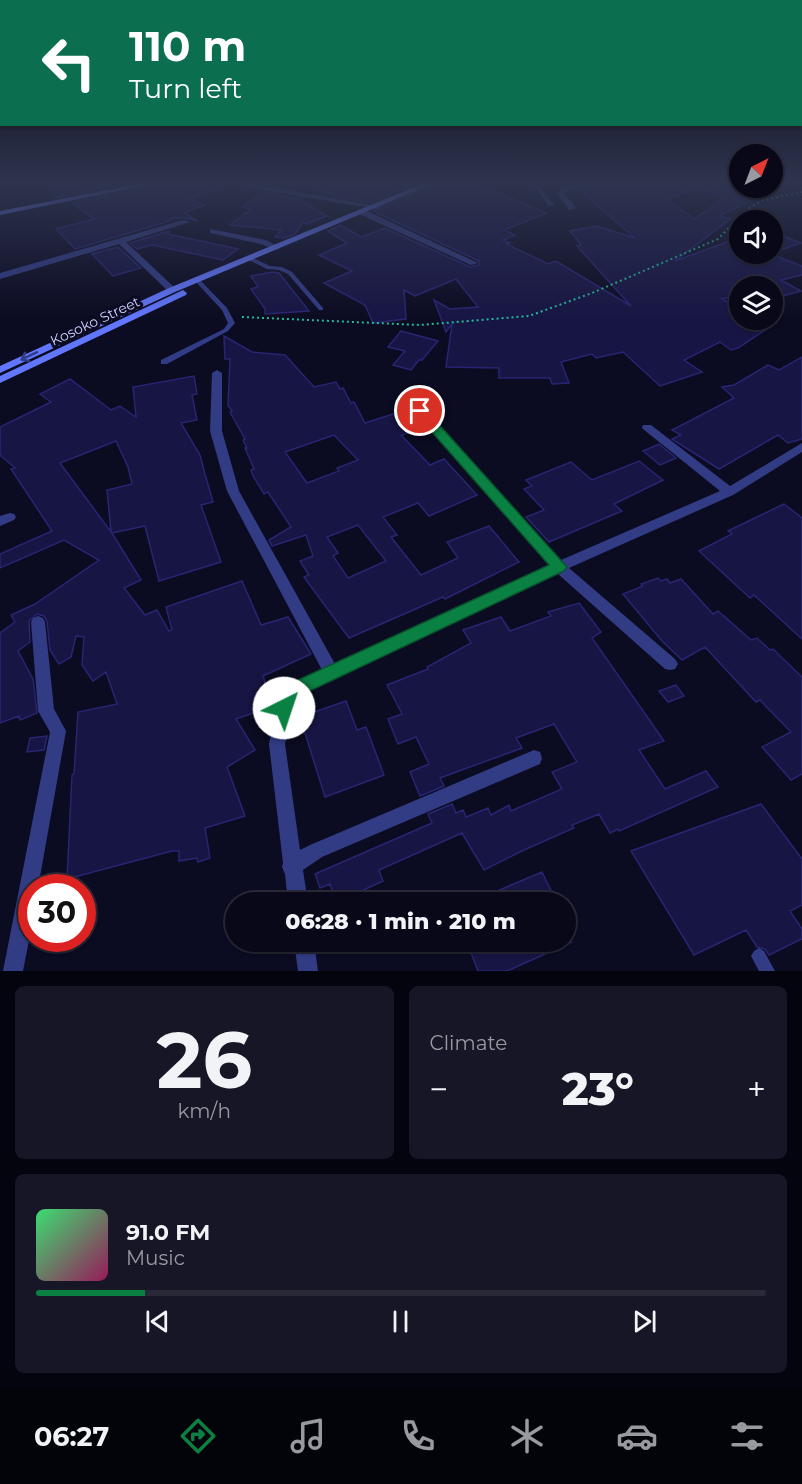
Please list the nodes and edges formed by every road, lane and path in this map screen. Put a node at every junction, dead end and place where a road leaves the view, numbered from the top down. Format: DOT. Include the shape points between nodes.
graph roads {
  1 [pos="162,229"];
  2 [pos="321,229"];
  3 [pos="399,229"];
  4 [pos="728,229"];
  5 [pos="213,231"];
  6 [pos="120,242"];
  7 [pos="276,248"];
  8 [pos="250,259"];
  9 [pos="474,264"];
  10 [pos="0,276"];
  11 [pos="197,280"];
  12 [pos="172,290"];
  13 [pos="321,309"];
  14 [pos="230,317"];
  15 [pos="164,362"];
  16 [pos="0,370"];
  17 [pos="217,373"];
  18 [pos="0,380"];
  19 [pos="420,411"];
  20 [pos="647,427"];
  21 [pos="802,447"];
  22 [pos="729,492"];
  23 [pos="559,567"];
  24 [pos="38,622"];
  25 [pos="670,664"];
  26 [pos="331,672"];
  27 [pos="534,758"];
  28 [pos="291,867"];
  29 [pos="296,892"];
  30 [pos="305,952"];
  31 [pos="759,956"];
  32 [pos="14,971"];
  33 [pos="308,971"];
  34 [pos="766,971"];
  1 -- 6 [label="street"];
  2 -- 7 [label="street, Kosoko Street"];
  3 -- 9 [label="street"];
  4 -- 14 [label="path" via="718,239 530,316 420,325"];
  5 -- 7 [label="street"];
  6 -- 10 [label="street"];
  6 -- 12 [label="street"];
  7 -- 8 [label="street, Kosoko Street"];
  8 -- 11 [label="street, Kosoko Street"];
  8 -- 13 [label="lane" via="290,273"];
  11 -- 12 [label="street, Kosoko Street"];
  11 -- 14 [label="lane"];
  11 -- 18 [label="street, Kosoko Street" via="180,296"];
  12 -- 16 [label="street, Kosoko Street, one-way"];
  14 -- 15 [label="lane" via="232,323 226,330"];
  17 -- 26 [label="street" via="216,431 233,491"];
  19 -- 23 [label="street"];
  20 -- 22 [label="street"];
  21 -- 22 [label="street"];
  22 -- 23 [label="street"];
  23 -- 25 [label="street"];
  23 -- 26 [label="street"];
  24 -- 32 [label="street" via="46,711 58,731"];
  26 -- 28 [label="street" via="295,690 284,708 277,744"];
  27 -- 28 [label="street" via="316,851"];
  28 -- 29 [label="street"];
  30 -- 33 [label="street"];
  31 -- 34 [label="lane"];
}
